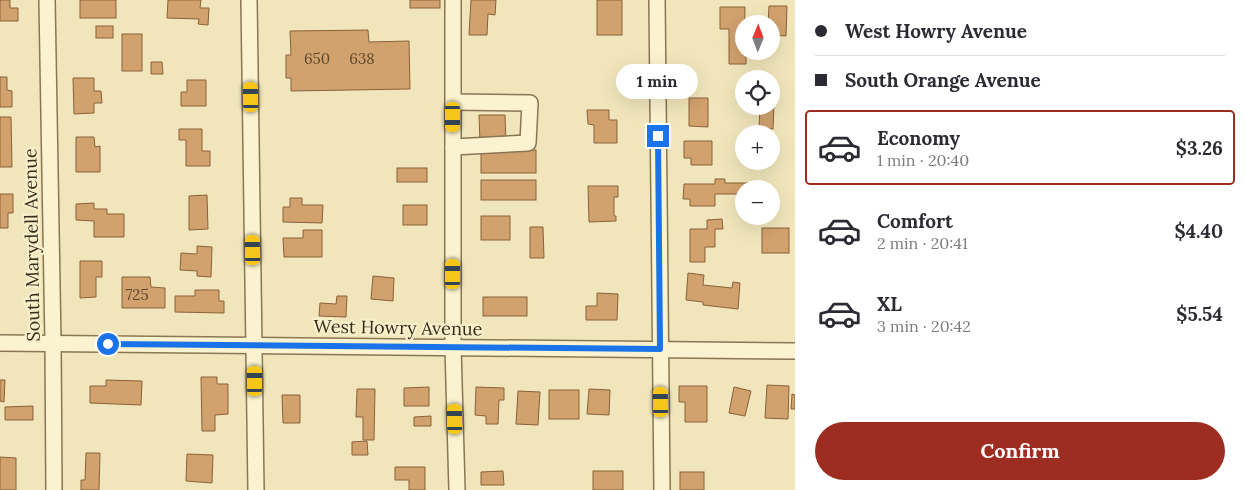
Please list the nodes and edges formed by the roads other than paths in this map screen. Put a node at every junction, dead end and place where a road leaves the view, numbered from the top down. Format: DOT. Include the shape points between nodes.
graph roads {
  1 [pos="47,0"];
  2 [pos="249,0"];
  3 [pos="452,0"];
  4 [pos="657,0"];
  5 [pos="453,102"];
  6 [pos="453,147"];
  7 [pos="0,343"];
  8 [pos="53,344"];
  9 [pos="255,345"];
  10 [pos="454,347"];
  11 [pos="660,349"];
  12 [pos="795,351"];
  13 [pos="54,490"];
  14 [pos="256,490"];
  15 [pos="457,490"];
  16 [pos="662,490"];
  1 -- 8 [label="street, South Marydell Avenue"];
  2 -- 9 [label="street"];
  3 -- 5 [label="street"];
  4 -- 11 [label="street"];
  5 -- 6 [label="street"];
  5 -- 6 [label="street" via="530,103 528,143"];
  6 -- 10 [label="street"];
  7 -- 8 [label="street, West Howry Avenue"];
  8 -- 9 [label="street, West Howry Avenue"];
  8 -- 13 [label="street, South Marydell Avenue"];
  9 -- 10 [label="street, West Howry Avenue"];
  9 -- 14 [label="street"];
  10 -- 11 [label="street, West Howry Avenue"];
  10 -- 15 [label="street"];
  11 -- 12 [label="street, West Howry Avenue"];
  11 -- 16 [label="street"];
}
